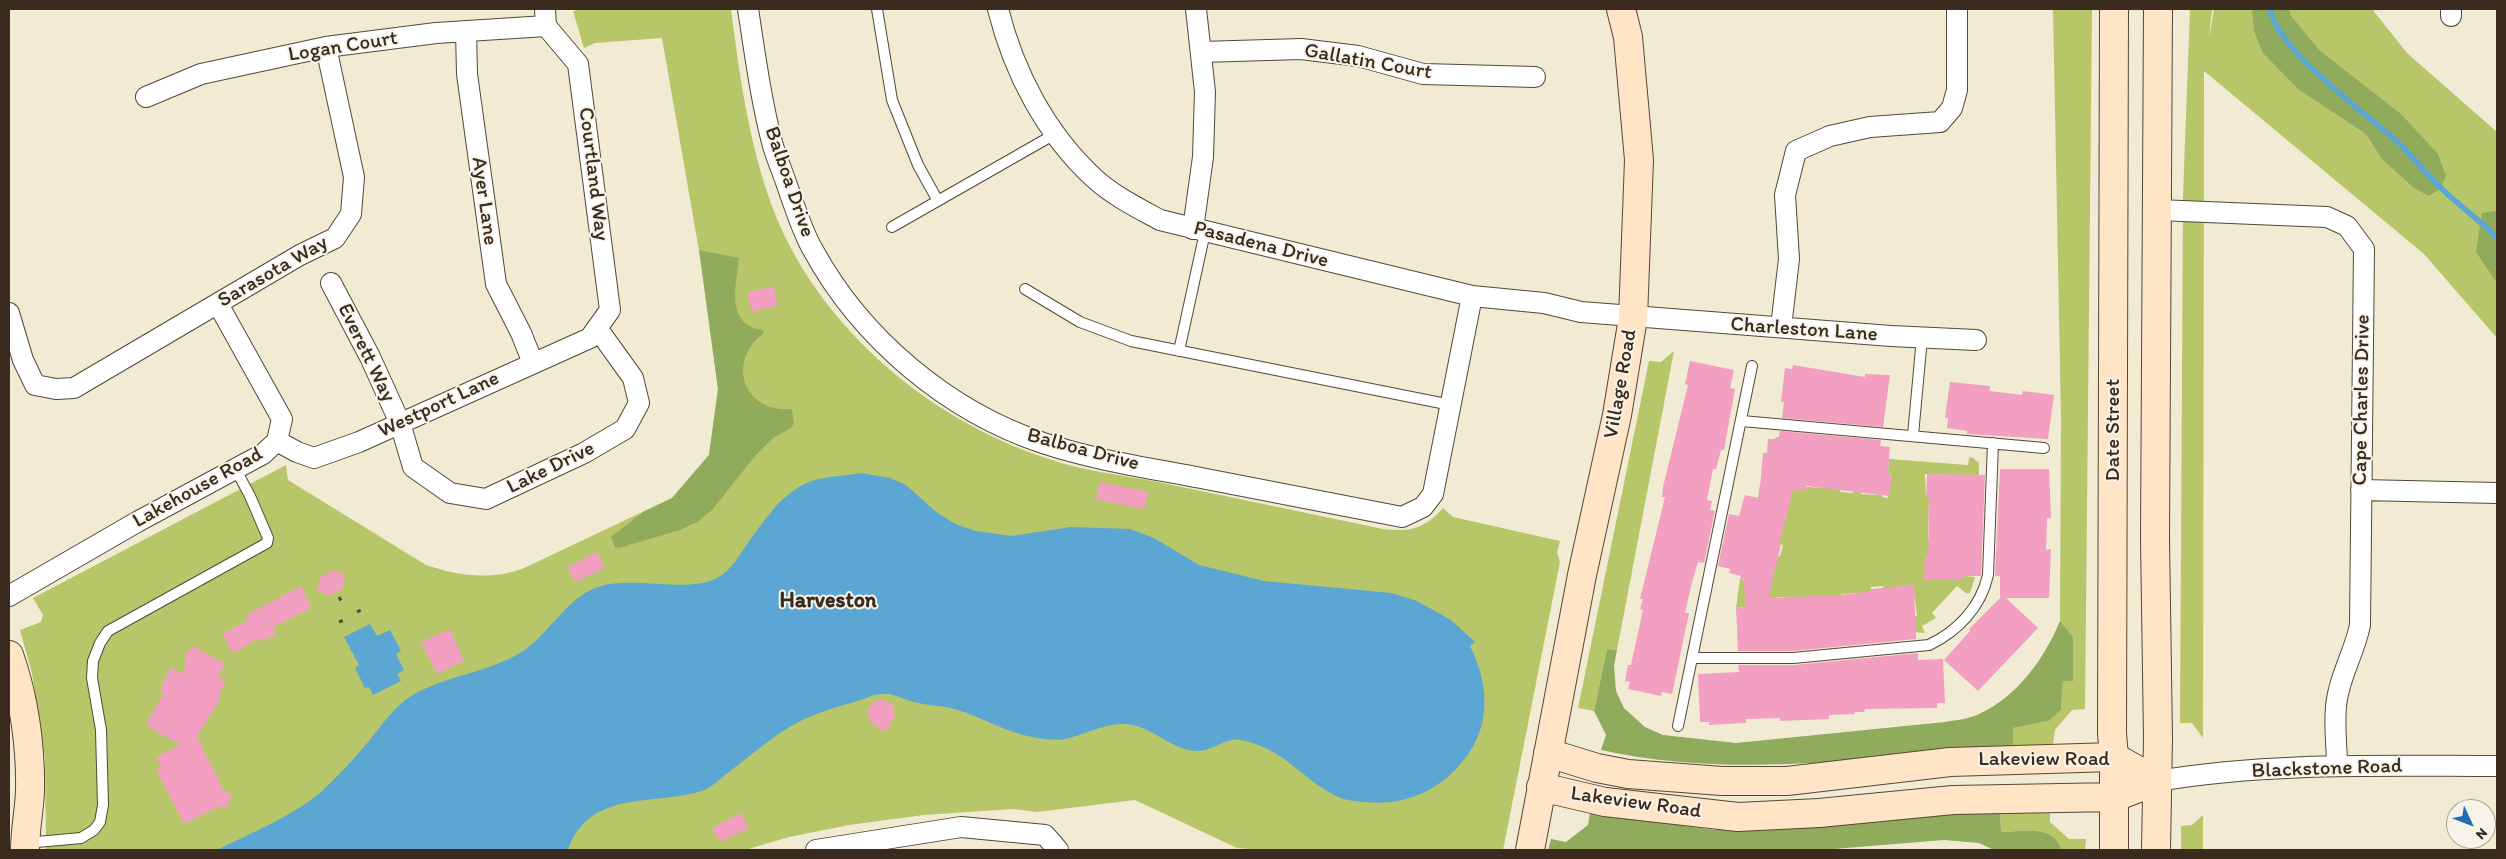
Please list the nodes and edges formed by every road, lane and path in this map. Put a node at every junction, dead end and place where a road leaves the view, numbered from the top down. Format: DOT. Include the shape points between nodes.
graph roads {
  1 [pos="748,9"];
  2 [pos="877,9"];
  3 [pos="998,9"];
  4 [pos="1196,9"];
  5 [pos="1622,9"];
  6 [pos="1957,9"];
  7 [pos="2114,9"];
  8 [pos="2158,9"];
  9 [pos="546,18"];
  10 [pos="466,31"];
  11 [pos="326,47"];
  12 [pos="1201,52"];
  13 [pos="1535,77"];
  14 [pos="146,98"];
  15 [pos="1055,134"];
  16 [pos="938,201"];
  17 [pos="2158,210"];
  18 [pos="892,227"];
  19 [pos="1199,230"];
  20 [pos="331,283"];
  21 [pos="1025,289"];
  22 [pos="1472,296"];
  23 [pos="218,304"];
  24 [pos="9,313"];
  25 [pos="1633,318"];
  26 [pos="597,328"];
  27 [pos="1781,328"];
  28 [pos="1922,338"];
  29 [pos="1976,340"];
  30 [pos="1179,351"];
  31 [pos="533,363"];
  32 [pos="1752,366"];
  33 [pos="1451,405"];
  34 [pos="1742,421"];
  35 [pos="400,423"];
  36 [pos="1913,435"];
  37 [pos="277,441"];
  38 [pos="1993,443"];
  39 [pos="2044,448"];
  40 [pos="236,470"];
  41 [pos="2361,490"];
  42 [pos="2497,493"];
  43 [pos="9,596"];
  44 [pos="339,597"];
  45 [pos="343,604"];
  46 [pos="344,620"];
  47 [pos="339,622"];
  48 [pos="9,655"];
  49 [pos="1692,658"];
  50 [pos="1678,726"];
  51 [pos="1548,754"];
  52 [pos="2114,757"];
  53 [pos="2337,766"];
  54 [pos="2497,766"];
  55 [pos="2157,782"];
  56 [pos="1541,788"];
  57 [pos="2115,797"];
  58 [pos="25,847"];
  59 [pos="816,850"];
  60 [pos="1058,850"];
  61 [pos="1530,850"];
  62 [pos="2114,850"];
  63 [pos="2156,850"];
  1 -- 33 [label="street, Balboa Drive" via="773,146 812,248 852,309 878,338 958,402 1001,426 1041,443 1077,453 1402,517 1423,507 1433,494"];
  2 -- 16 [label="lane" via="892,100 918,165"];
  3 -- 15 [label="street, Pasadena Drive" via="1005,38 1035,105"];
  4 -- 12 [label="street"];
  5 -- 25 [label="street, Village Road" via="1628,37 1639,160"];
  6 -- 27 [label="street" via="1957,90 1952,108 1940,122 1862,129 1830,136 1796,151 1785,194 1789,260"];
  7 -- 52 [label="street, Date Street"];
  8 -- 17 [label="street, Date Street"];
  9 -- 10 [label="street, Logan Court"];
  9 -- 26 [label="street, Courtland Way" via="578,64 582,85 610,310"];
  10 -- 11 [label="street, Logan Court"];
  10 -- 31 [label="street, Ayer Lane" via="467,74 496,284"];
  11 -- 14 [label="street, Logan Court" via="201,74"];
  11 -- 23 [label="street, Sarasota Way" via="354,178 351,214 335,238"];
  12 -- 13 [label="street, Gallatin Court" via="1301,49 1358,56 1423,74"];
  12 -- 19 [label="street" via="1205,92"];
  15 -- 16 [label="lane"];
  15 -- 19 [label="street, Pasadena Drive" via="1066,150 1097,180 1136,207 1160,220"];
  16 -- 18 [label="lane"];
  17 -- 41 [label="street, Cape Charles Drive" via="2327,217 2347,226 2364,249"];
  17 -- 55 [label="street, Date Street"];
  19 -- 22 [label="street, Pasadena Drive"];
  19 -- 30 [label="lane"];
  20 -- 35 [label="street, Everett Way"];
  21 -- 30 [label="lane" via="1100,331"];
  22 -- 25 [label="street, Pasadena Drive" via="1544,303 1581,312"];
  22 -- 33 [label="street, Balboa Drive"];
  23 -- 24 [label="street, Sarasota Way" via="74,388 56,389 35,385 23,360"];
  23 -- 37 [label="street, Lakehouse Road" via="282,419"];
  25 -- 27 [label="street, Charleston Lane"];
  25 -- 51 [label="street, Village Road" via="1617,415"];
  26 -- 31 [label="street, Westport Lane" via="590,338"];
  26 -- 35 [label="street, Lake Drive" via="633,378 639,403 625,429 584,453 486,499 450,493 413,467"];
  27 -- 28 [label="street, Charleston Lane"];
  28 -- 29 [label="street, Charleston Lane"];
  28 -- 36 [label="lane"];
  30 -- 33 [label="lane"];
  31 -- 35 [label="street, Westport Lane"];
  32 -- 34 [label="lane"];
  34 -- 36 [label="lane"];
  34 -- 49 [label="lane"];
  35 -- 37 [label="street, Westport Lane" via="314,458"];
  36 -- 38 [label="lane"];
  37 -- 40 [label="street, Lakehouse Road" via="263,454"];
  38 -- 39 [label="lane"];
  38 -- 49 [label="lane" via="1985,593 1946,637 1929,645 1793,658"];
  40 -- 43 [label="street, Lakehouse Road" via="137,522"];
  40 -- 58 [label="lane" via="252,500 268,543 108,631 93,661 92,678 101,730 103,805 100,822 81,838"];
  41 -- 42 [label="street"];
  41 -- 53 [label="street, Cape Charles Drive" via="2360,625 2337,700"];
  44 -- 45 [label="path"];
  46 -- 47 [label="path"];
  48 -- 58 [label="street" via="22,706 27,746 30,791"];
  49 -- 50 [label="lane"];
  51 -- 52 [label="street, Lakeview Road" via="1628,774 1722,781 1786,781 1950,762"];
  51 -- 56 [label="street, Village Road"];
  52 -- 55 [label="street, Lakeview Road"];
  52 -- 57 [label="street, Date Street"];
  53 -- 54 [label="street, Blackstone Road"];
  53 -- 55 [label="street, Blackstone Road" via="2194,775"];
  55 -- 57 [label="street, Lakeview Road"];
  55 -- 63 [label="street, Date Street"];
  56 -- 57 [label="street, Lakeview Road" via="1605,802 1738,816 1819,813 1953,800"];
  56 -- 61 [label="street, Village Road"];
  57 -- 62 [label="street, Date Street"];
  59 -- 60 [label="street" via="960,827 1045,835"];
}
